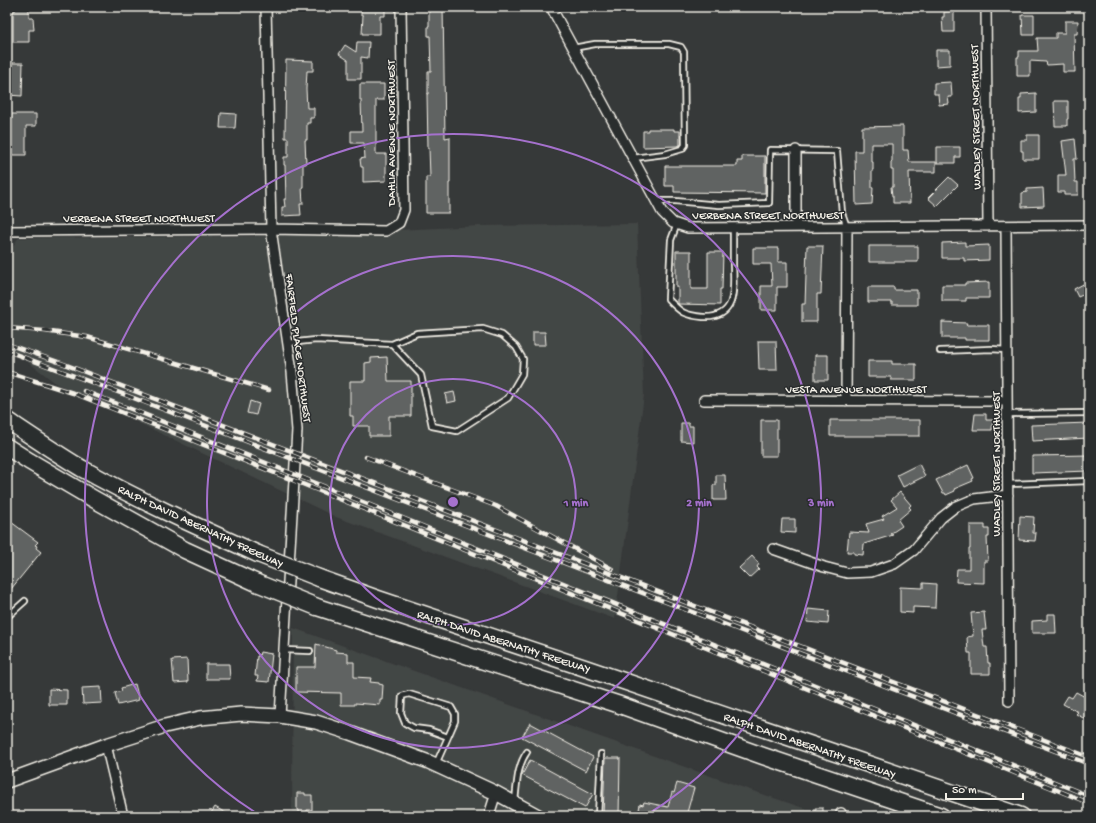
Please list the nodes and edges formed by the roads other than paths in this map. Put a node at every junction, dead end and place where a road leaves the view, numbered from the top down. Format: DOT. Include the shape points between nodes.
graph roads {
  1 [pos="266,7"];
  2 [pos="401,7"];
  3 [pos="551,7"];
  4 [pos="986,7"];
  5 [pos="573,48"];
  6 [pos="796,150"];
  7 [pos="633,158"];
  8 [pos="656,201"];
  9 [pos="677,224"];
  10 [pos="1089,225"];
  11 [pos="988,226"];
  12 [pos="1006,226"];
  13 [pos="796,227"];
  14 [pos="847,227"];
  15 [pos="733,228"];
  16 [pos="271,229"];
  17 [pos="7,231"];
  18 [pos="288,343"];
  19 [pos="392,344"];
  20 [pos="1007,350"];
  21 [pos="940,351"];
  22 [pos="704,400"];
  23 [pos="846,401"];
  24 [pos="1007,401"];
  25 [pos="1089,412"];
  26 [pos="1007,414"];
  27 [pos="7,420"];
  28 [pos="7,446"];
  29 [pos="1089,481"];
  30 [pos="1008,484"];
  31 [pos="1008,495"];
  32 [pos="773,549"];
  33 [pos="25,601"];
  34 [pos="7,617"];
  35 [pos="284,650"];
  36 [pos="310,651"];
  37 [pos="1009,701"];
  38 [pos="280,716"];
  39 [pos="448,737"];
  40 [pos="106,745"];
  41 [pos="527,752"];
  42 [pos="601,754"];
  43 [pos="436,766"];
  44 [pos="7,781"];
  45 [pos="496,793"];
  46 [pos="514,803"];
  47 [pos="123,816"];
  48 [pos="490,816"];
  49 [pos="538,816"];
  50 [pos="598,816"];
  51 [pos="941,816"];
  52 [pos="1021,816"];
  1 -- 16 [label="street, FAIRFIELD PLACE NORTHWEST"];
  2 -- 16 [label="street, DAHLIA AVENUE NORTHWEST" via="404,210 399,223 386,231"];
  3 -- 5 [label="street, VERBENA STREET NORTHWEST"];
  4 -- 11 [label="street, WADLEY STREET NORTHWEST"];
  5 -- 7 [label="street, VERBENA STREET NORTHWEST"];
  5 -- 7 [label="lane" via="596,44 669,44 681,47 684,52 685,145 682,149 665,154"];
  6 -- 8 [label="lane" via="770,150 769,203 719,205"];
  6 -- 13 [label="street"];
  6 -- 14 [label="lane" via="836,151 842,212"];
  7 -- 8 [label="street, VERBENA STREET NORTHWEST"];
  8 -- 9 [label="street, VERBENA STREET NORTHWEST" via="662,212"];
  9 -- 15 [label="street, VERBENA STREET NORTHWEST" via="688,228"];
  9 -- 15 [label="lane" via="672,240 668,299 684,314 704,317 719,315 726,310 733,296"];
  10 -- 12 [label="street, VERBENA STREET NORTHWEST"];
  11 -- 12 [label="street, VERBENA STREET NORTHWEST"];
  11 -- 14 [label="street, VERBENA STREET NORTHWEST"];
  12 -- 20 [label="street, WADLEY STREET NORTHWEST"];
  13 -- 14 [label="street, VERBENA STREET NORTHWEST"];
  13 -- 15 [label="street, VERBENA STREET NORTHWEST"];
  14 -- 23 [label="street"];
  16 -- 17 [label="street, VERBENA STREET NORTHWEST"];
  16 -- 18 [label="street, FAIRFIELD PLACE NORTHWEST"];
  18 -- 19 [label="lane" via="316,340"];
  18 -- 35 [label="street, FAIRFIELD PLACE NORTHWEST" via="297,430"];
  19 -- 19 [label="lane" via="421,374 432,426 457,431 508,398 522,374 523,359 516,347 502,335 483,329 417,332"];
  20 -- 21 [label="lane"];
  20 -- 24 [label="street, WADLEY STREET NORTHWEST"];
  22 -- 23 [label="street, VESTA AVENUE NORTHWEST"];
  23 -- 24 [label="street, VESTA AVENUE NORTHWEST"];
  24 -- 26 [label="street, WADLEY STREET NORTHWEST"];
  25 -- 26 [label="lane"];
  26 -- 30 [label="street, WADLEY STREET NORTHWEST"];
  27 -- 52 [label="highway, RALPH DAVID ABERNATHY FREEWAY, bridge" via="74,464 127,492 258,554 319,578"];
  28 -- 51 [label="highway, RALPH DAVID ABERNATHY FREEWAY, bridge" via="178,546 257,583 317,607 617,704"];
  29 -- 30 [label="lane"];
  30 -- 31 [label="street, WADLEY STREET NORTHWEST"];
  31 -- 32 [label="street" via="974,499 955,507 940,518 914,550 894,564 871,572 847,573"];
  31 -- 37 [label="street, WADLEY STREET NORTHWEST"];
  33 -- 34 [label="lane"];
  35 -- 36 [label="lane"];
  35 -- 38 [label="street, FAIRFIELD PLACE NORTHWEST"];
  38 -- 40 [label="main road" via="241,714 200,718"];
  38 -- 43 [label="main road" via="316,722"];
  39 -- 39 [label="lane" via="405,723 401,713 402,696 409,694 451,708 455,721"];
  39 -- 43 [label="lane"];
  40 -- 44 [label="main road"];
  40 -- 47 [label="street"];
  41 -- 46 [label="lane" via="522,759"];
  42 -- 50 [label="lane"];
  43 -- 45 [label="main road"];
  45 -- 46 [label="main road"];
  45 -- 48 [label="street"];
  46 -- 49 [label="main road"];
}
